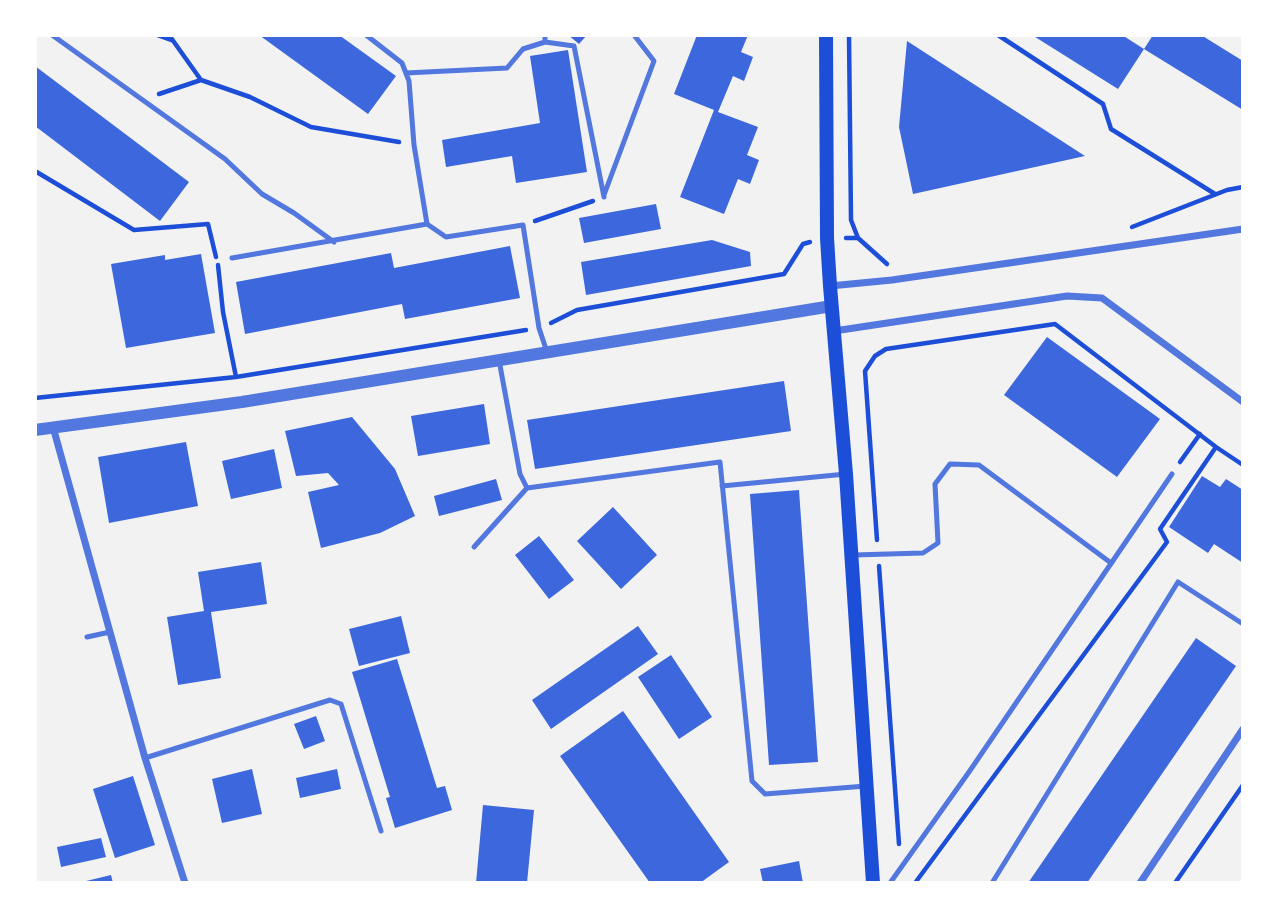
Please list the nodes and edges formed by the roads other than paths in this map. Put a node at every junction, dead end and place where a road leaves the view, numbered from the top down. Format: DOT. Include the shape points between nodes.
graph roads {
  1 [pos="52,35"];
  2 [pos="366,35"];
  3 [pos="634,35"];
  4 [pos="826,35"];
  5 [pos="545,39"];
  6 [pos="405,72"];
  7 [pos="427,224"];
  8 [pos="1243,229"];
  9 [pos="334,242"];
  10 [pos="232,258"];
  11 [pos="830,286"];
  12 [pos="832,306"];
  13 [pos="834,331"];
  14 [pos="547,352"];
  15 [pos="499,360"];
  16 [pos="1243,402"];
  17 [pos="53,427"];
  18 [pos="35,430"];
  19 [pos="846,474"];
  20 [pos="1172,474"];
  21 [pos="722,486"];
  22 [pos="527,488"];
  23 [pos="474,547"];
  24 [pos="851,555"];
  25 [pos="1111,563"];
  26 [pos="1243,624"];
  27 [pos="110,632"];
  28 [pos="87,637"];
  29 [pos="1243,729"];
  30 [pos="145,758"];
  31 [pos="868,786"];
  32 [pos="381,831"];
  33 [pos="185,883"];
  34 [pos="873,883"];
  35 [pos="890,883"];
  36 [pos="992,883"];
  37 [pos="1140,883"];
  1 -- 9 [label="lane" via="225,159 262,194"];
  2 -- 6 [label="lane" via="402,63"];
  3 -- 5 [label="lane" via="654,61 604,197 575,46"];
  4 -- 11 [label="main road"];
  5 -- 6 [label="lane" via="523,49 507,68"];
  6 -- 7 [label="lane"];
  7 -- 9 [label="lane"];
  7 -- 14 [label="lane" via="446,237 523,225"];
  8 -- 11 [label="street" via="892,281"];
  9 -- 10 [label="lane"];
  11 -- 12 [label="main road"];
  12 -- 13 [label="main road"];
  12 -- 14 [label="street"];
  13 -- 16 [label="street" via="1067,296 1102,298"];
  13 -- 19 [label="main road"];
  14 -- 15 [label="street"];
  15 -- 17 [label="street"];
  15 -- 22 [label="lane" via="520,474"];
  17 -- 18 [label="street"];
  17 -- 27 [label="street"];
  19 -- 21 [label="lane"];
  19 -- 24 [label="main road"];
  20 -- 25 [label="lane"];
  21 -- 22 [label="lane" via="720,462"];
  21 -- 31 [label="lane" via="752,781 765,794"];
  22 -- 23 [label="lane"];
  24 -- 25 [label="lane" via="923,553 938,543 935,484 950,464 970,464 990,472"];
  24 -- 31 [label="main road"];
  25 -- 35 [label="lane"];
  26 -- 36 [label="lane" via="1178,582"];
  27 -- 28 [label="lane"];
  27 -- 30 [label="street"];
  29 -- 37 [label="street"];
  30 -- 32 [label="lane" via="330,700 341,704"];
  30 -- 33 [label="street"];
  31 -- 34 [label="main road"];
}
